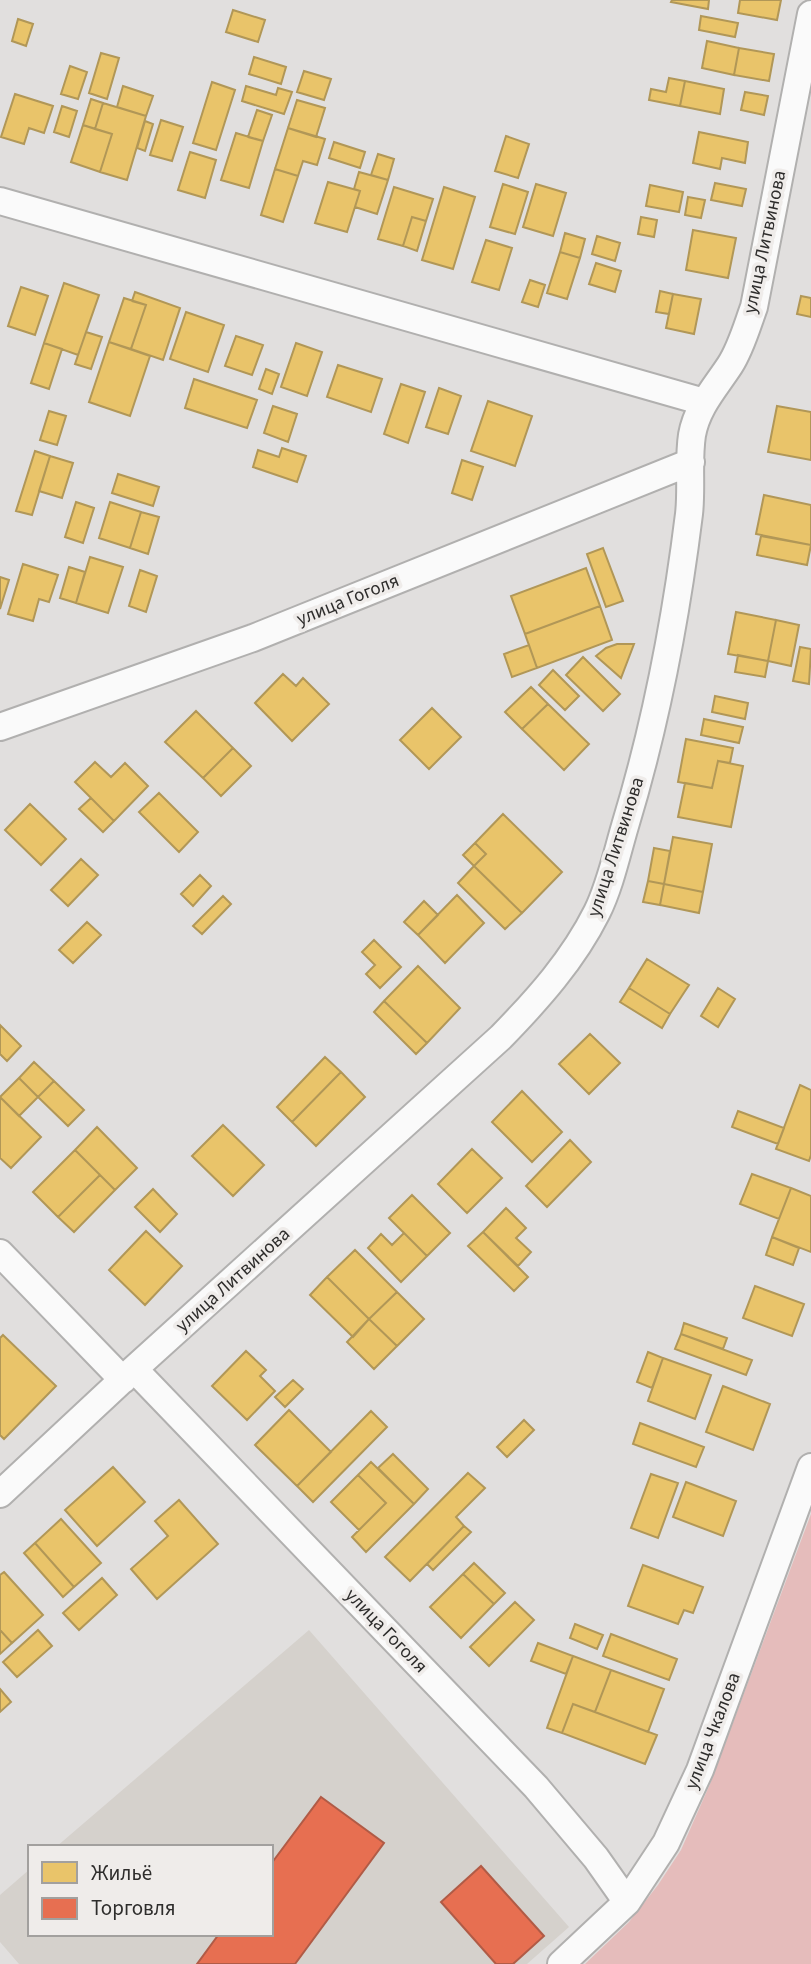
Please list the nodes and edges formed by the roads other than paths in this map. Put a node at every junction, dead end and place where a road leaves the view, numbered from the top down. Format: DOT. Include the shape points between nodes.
graph roads {
  1 [pos="811,14"];
  2 [pos="0,201"];
  3 [pos="704,402"];
  4 [pos="691,462"];
  5 [pos="0,727"];
  6 [pos="0,1253"];
  7 [pos="128,1375"];
  8 [pos="811,1467"];
  9 [pos="0,1494"];
  10 [pos="627,1902"];
  11 [pos="561,1964"];
  1 -- 3 [label="street, улица Литвинова" via="754,307 731,364"];
  2 -- 3 [label="street"];
  3 -- 4 [label="street, улица Литвинова" via="692,435"];
  4 -- 5 [label="street, улица Гоголя" via="253,638"];
  4 -- 7 [label="street, улица Литвинова" via="680,582 643,764 599,908 571,956 501,1037"];
  6 -- 7 [label="street, улица Гоголя"];
  7 -- 9 [label="street, улица Литвинова"];
  7 -- 10 [label="street, улица Гоголя" via="537,1787"];
  8 -- 10 [label="street, улица Чкалова" via="700,1770 666,1843"];
  10 -- 11 [label="street, улица Чкалова"];
}
